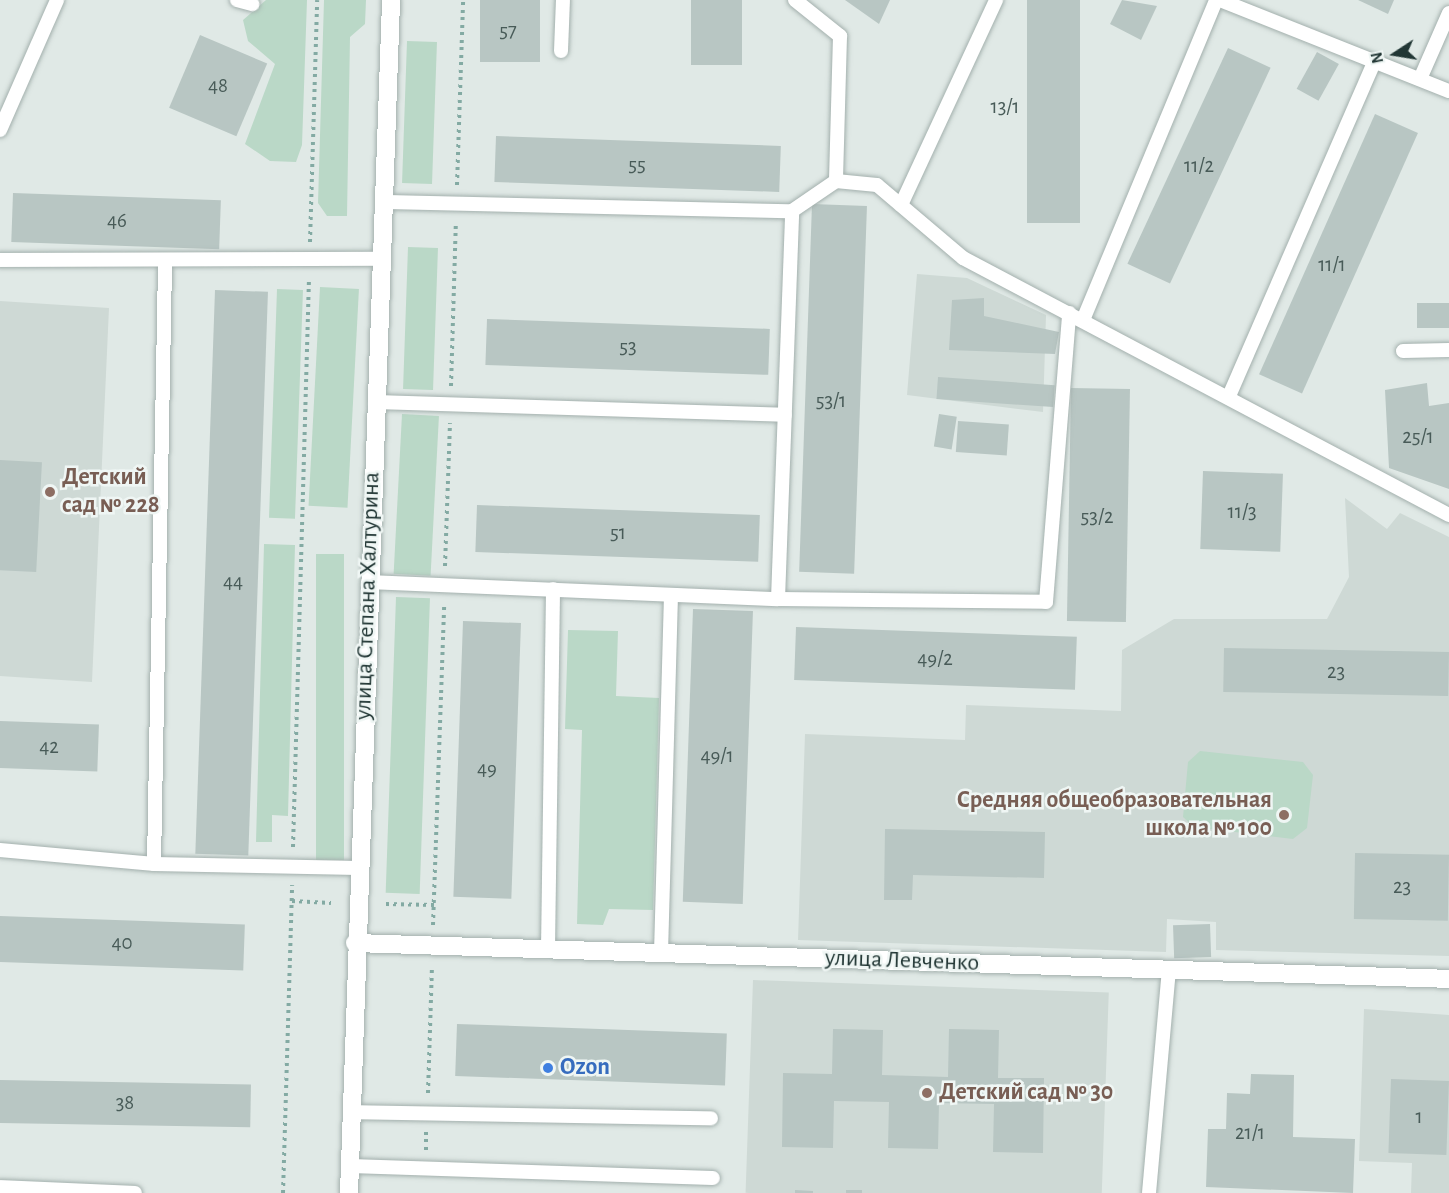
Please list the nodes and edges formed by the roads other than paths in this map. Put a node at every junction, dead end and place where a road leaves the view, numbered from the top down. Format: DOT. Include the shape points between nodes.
graph roads {
  1 [pos="57,0"];
  2 [pos="237,0"];
  3 [pos="391,0"];
  4 [pos="563,0"];
  5 [pos="795,0"];
  6 [pos="996,0"];
  7 [pos="1218,0"];
  8 [pos="252,4"];
  9 [pos="1449,13"];
  10 [pos="561,51"];
  11 [pos="1374,62"];
  12 [pos="1420,79"];
  13 [pos="1449,92"];
  14 [pos="0,128"];
  15 [pos="836,181"];
  16 [pos="383,202"];
  17 [pos="901,205"];
  18 [pos="792,211"];
  19 [pos="381,259"];
  20 [pos="0,260"];
  21 [pos="165,262"];
  22 [pos="1069,313"];
  23 [pos="1083,320"];
  24 [pos="1449,350"];
  25 [pos="1403,351"];
  26 [pos="1229,396"];
  27 [pos="375,402"];
  28 [pos="785,415"];
  29 [pos="1449,514"];
  30 [pos="368,582"];
  31 [pos="554,589"];
  32 [pos="671,595"];
  33 [pos="778,599"];
  34 [pos="0,849"];
  35 [pos="154,864"];
  36 [pos="358,868"];
  37 [pos="355,943"];
  38 [pos="548,949"];
  39 [pos="661,953"];
  40 [pos="1169,971"];
  41 [pos="1449,979"];
  42 [pos="351,1112"];
  43 [pos="711,1118"];
  44 [pos="350,1166"];
  45 [pos="713,1178"];
  46 [pos="0,1187"];
  47 [pos="135,1193"];
  48 [pos="349,1193"];
  49 [pos="1149,1193"];
  1 -- 14 [label="lane"];
  2 -- 8 [label="lane"];
  3 -- 16 [label="street, улица Степана Халтурина"];
  4 -- 10 [label="lane"];
  5 -- 15 [label="lane" via="840,36"];
  6 -- 17 [label="lane"];
  7 -- 11 [label="lane"];
  7 -- 23 [label="lane"];
  9 -- 12 [label="lane"];
  11 -- 12 [label="lane"];
  11 -- 26 [label="lane"];
  12 -- 13 [label="lane"];
  15 -- 17 [label="lane" via="877,185"];
  15 -- 18 [label="lane"];
  16 -- 18 [label="lane"];
  16 -- 19 [label="street, улица Степана Халтурина"];
  17 -- 22 [label="lane" via="963,258"];
  18 -- 28 [label="lane"];
  19 -- 21 [label="lane"];
  19 -- 27 [label="street, улица Степана Халтурина"];
  20 -- 21 [label="lane"];
  21 -- 35 [label="lane"];
  22 -- 23 [label="lane"];
  22 -- 33 [label="lane" via="1046,602"];
  23 -- 26 [label="lane"];
  24 -- 25 [label="lane"];
  26 -- 29 [label="lane"];
  27 -- 28 [label="lane"];
  27 -- 30 [label="street, улица Степана Халтурина"];
  28 -- 33 [label="lane"];
  30 -- 31 [label="lane"];
  30 -- 36 [label="street, улица Степана Халтурина"];
  31 -- 32 [label="lane"];
  31 -- 38 [label="lane"];
  32 -- 33 [label="lane"];
  32 -- 39 [label="lane"];
  34 -- 35 [label="lane"];
  35 -- 36 [label="lane"];
  36 -- 37 [label="street, улица Степана Халтурина"];
  37 -- 38 [label="street, улица Левченко"];
  37 -- 42 [label="street, улица Степана Халтурина"];
  38 -- 39 [label="street, улица Левченко"];
  39 -- 40 [label="street, улица Левченко"];
  40 -- 41 [label="street, улица Левченко"];
  40 -- 49 [label="lane"];
  42 -- 43 [label="lane"];
  42 -- 44 [label="street, улица Степана Халтурина"];
  44 -- 45 [label="lane"];
  44 -- 48 [label="street, улица Степана Халтурина"];
  46 -- 47 [label="lane"];
}
